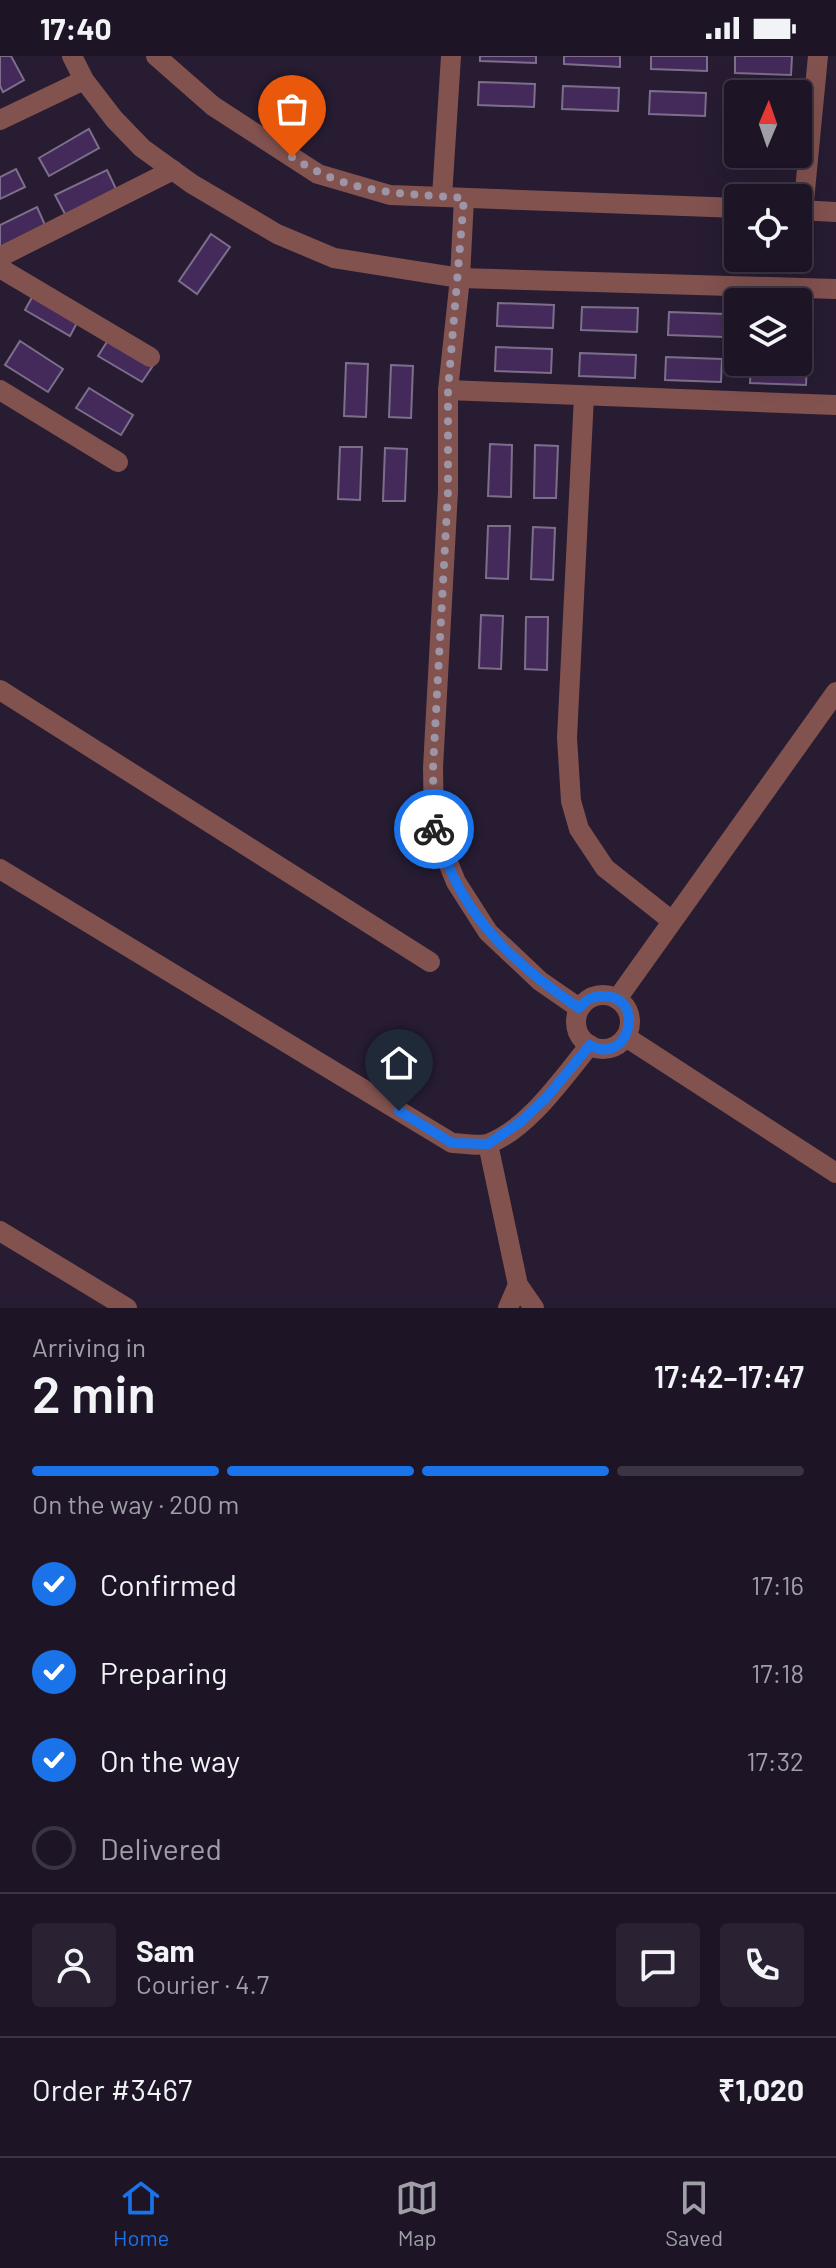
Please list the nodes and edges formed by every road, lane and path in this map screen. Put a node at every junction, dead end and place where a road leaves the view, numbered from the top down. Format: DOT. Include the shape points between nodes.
graph roads {
  1 [pos="72,56"];
  2 [pos="156,56"];
  3 [pos="451,56"];
  4 [pos="818,56"];
  5 [pos="84,80"];
  6 [pos="0,120"];
  7 [pos="173,170"];
  8 [pos="804,184"];
  9 [pos="442,197"];
  10 [pos="464,198"];
  11 [pos="724,207"];
  12 [pos="812,211"];
  13 [pos="836,212"];
  14 [pos="0,257"];
  15 [pos="0,268"];
  16 [pos="460,278"];
  17 [pos="836,289"];
  18 [pos="150,357"];
  19 [pos="0,390"];
  20 [pos="448,390"];
  21 [pos="584,396"];
  22 [pos="836,405"];
  23 [pos="118,462"];
  24 [pos="0,690"];
  25 [pos="836,692"];
  26 [pos="0,869"];
  27 [pos="672,921"];
  28 [pos="430,962"];
  29 [pos="617,999"];
  30 [pos="579,1008"];
  31 [pos="626,1037"];
  32 [pos="590,1045"];
  33 [pos="488,1144"];
  34 [pos="836,1173"];
  35 [pos="0,1231"];
  36 [pos="518,1285"];
  37 [pos="127,1308"];
  38 [pos="508,1308"];
  39 [pos="534,1308"];
  1 -- 5 [label="street"];
  2 -- 9 [label="street" via="213,106 318,174 390,195"];
  3 -- 9 [label="street"];
  4 -- 8 [label="street"];
  5 -- 6 [label="street"];
  5 -- 7 [label="street" via="142,148"];
  7 -- 14 [label="street"];
  7 -- 16 [label="street" via="277,234 334,258"];
  9 -- 10 [label="street"];
  10 -- 11 [label="street"];
  10 -- 16 [label="street"];
  12 -- 13 [label="street"];
  15 -- 18 [label="street"];
  16 -- 17 [label="street"];
  16 -- 20 [label="street"];
  19 -- 23 [label="street"];
  20 -- 21 [label="street"];
  20 -- 30 [label="street" via="434,828 456,882 488,932 540,981"];
  21 -- 22 [label="street"];
  21 -- 27 [label="street" via="567,738 571,801 579,829 605,868"];
  24 -- 28 [label="street"];
  25 -- 27 [label="street"];
  26 -- 33 [label="street" via="452,1143"];
  27 -- 29 [label="street"];
  29 -- 30 [label="street" via="591,997"];
  29 -- 31 [label="street" via="629,1013"];
  30 -- 32 [label="street" via="576,1028"];
  31 -- 32 [label="street" via="610,1048"];
  31 -- 34 [label="street"];
  32 -- 33 [label="street" via="546,1098"];
  33 -- 36 [label="street"];
  35 -- 37 [label="street"];
  36 -- 38 [label="street"];
  36 -- 39 [label="street"];
}
